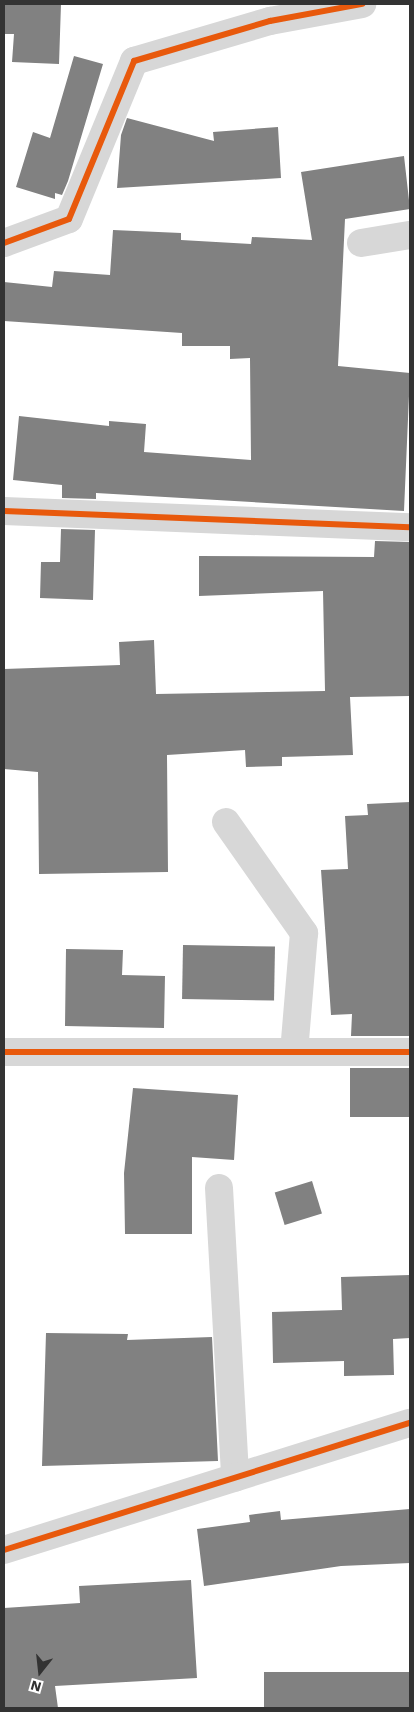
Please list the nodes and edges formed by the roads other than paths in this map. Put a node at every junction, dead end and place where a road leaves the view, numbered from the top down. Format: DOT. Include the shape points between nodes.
graph roads {
  1 [pos="362,4"];
  2 [pos="410,236"];
  3 [pos="4,243"];
  4 [pos="361,243"];
  5 [pos="4,511"];
  6 [pos="410,527"];
  7 [pos="226,822"];
  8 [pos="4,1052"];
  9 [pos="294,1052"];
  10 [pos="410,1052"];
  11 [pos="219,1188"];
  12 [pos="410,1423"];
  13 [pos="235,1478"];
  14 [pos="4,1550"];
  1 -- 3 [label="street" via="270,21 134,61 69,219"];
  2 -- 4 [label="street"];
  5 -- 6 [label="street"];
  7 -- 9 [label="street" via="304,933"];
  8 -- 9 [label="street"];
  9 -- 10 [label="street"];
  11 -- 13 [label="street"];
  12 -- 13 [label="street"];
  13 -- 14 [label="street"];
}
